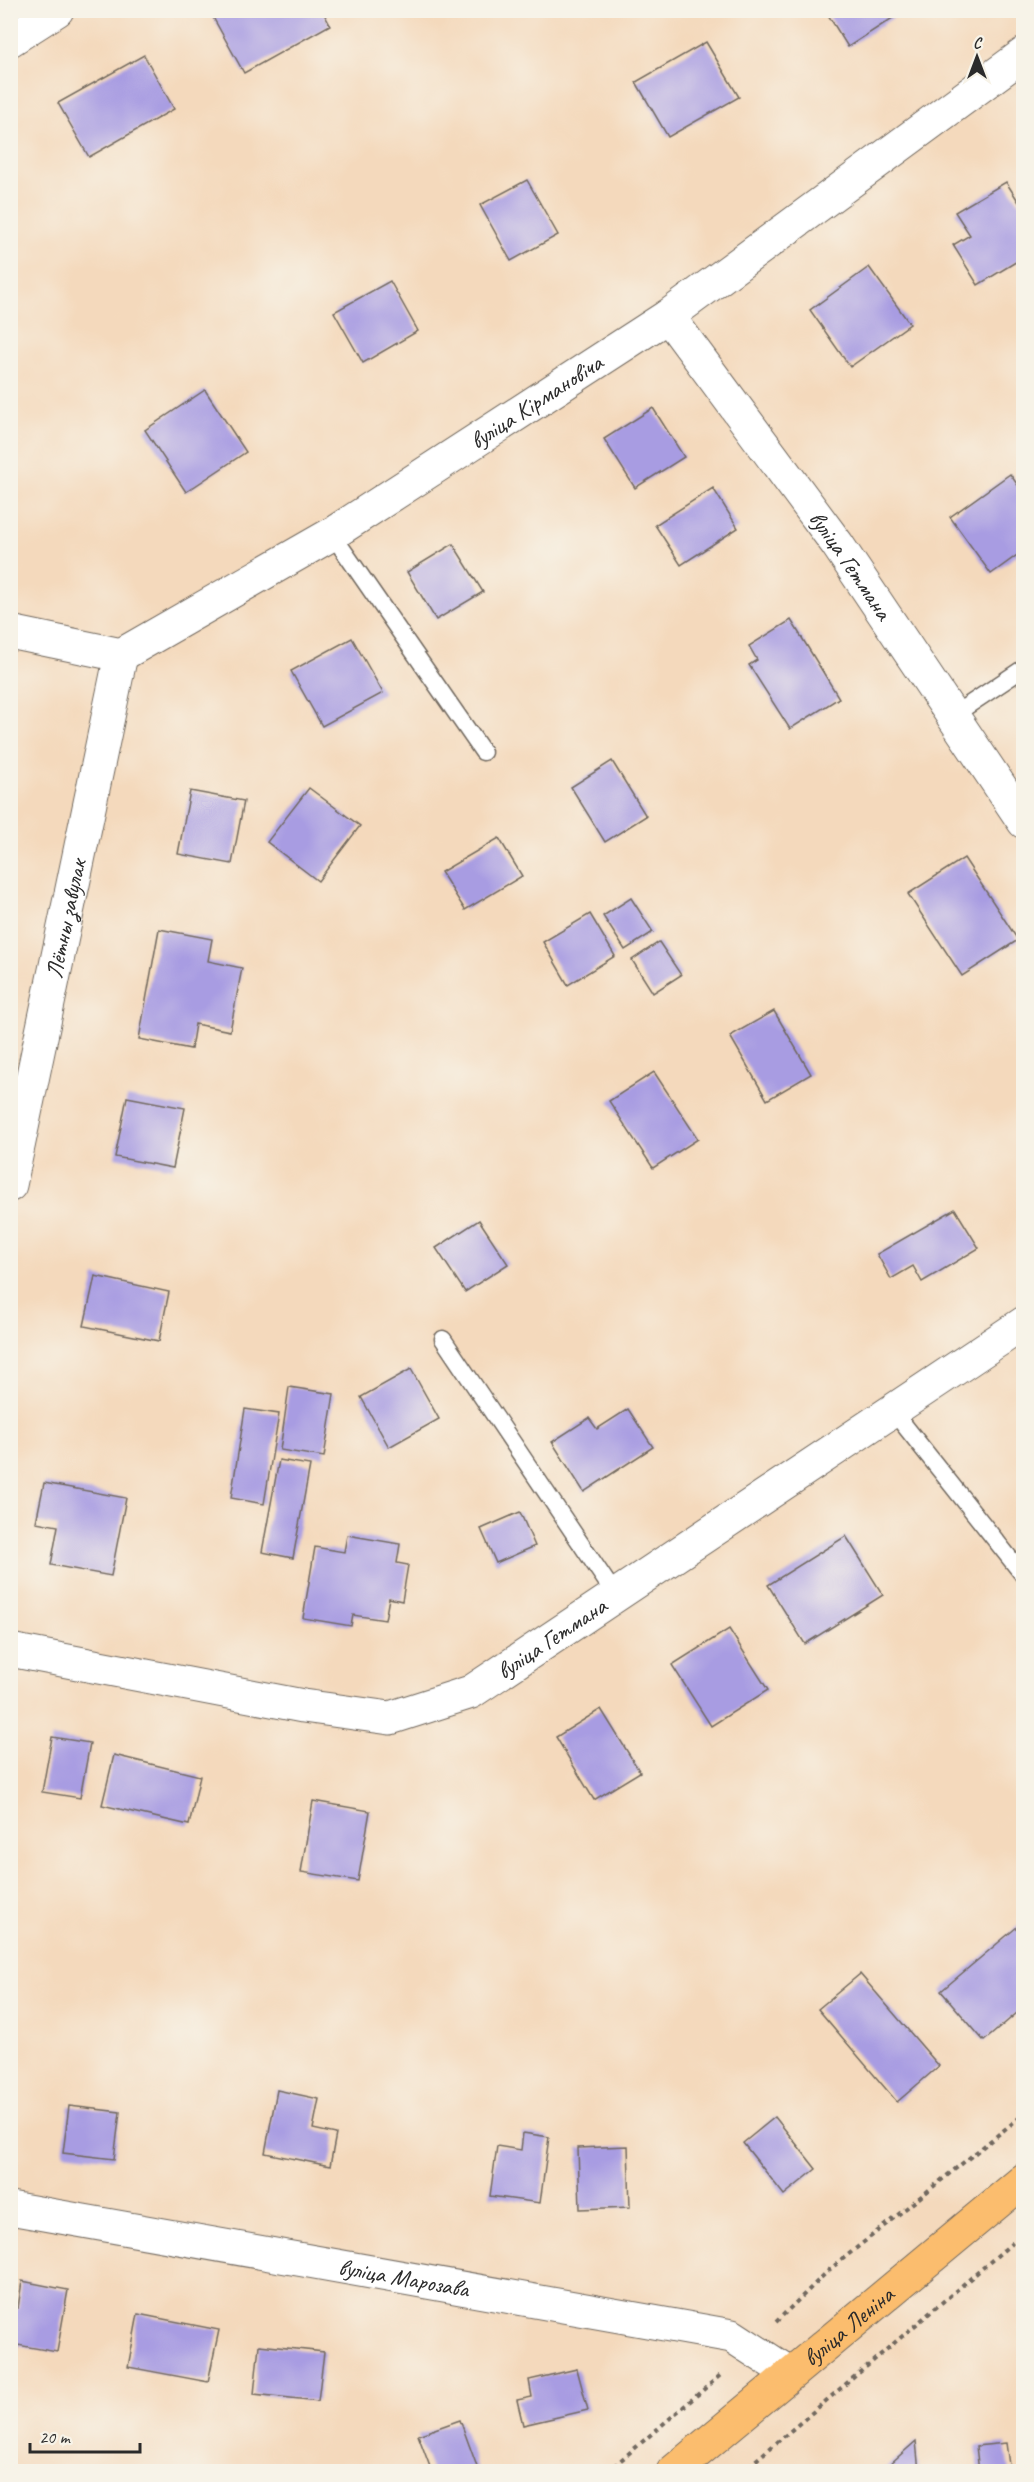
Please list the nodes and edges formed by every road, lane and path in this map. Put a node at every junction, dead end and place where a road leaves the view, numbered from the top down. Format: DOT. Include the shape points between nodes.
graph roads {
  1 [pos="57,10"];
  2 [pos="10,40"];
  3 [pos="1023,54"];
  4 [pos="669,316"];
  5 [pos="332,534"];
  6 [pos="10,632"];
  7 [pos="122,655"];
  8 [pos="1023,668"];
  9 [pos="952,716"];
  10 [pos="483,753"];
  11 [pos="1023,822"];
  12 [pos="10,1185"];
  13 [pos="1023,1323"];
  14 [pos="443,1339"];
  15 [pos="893,1411"];
  16 [pos="1023,1576"];
  17 [pos="616,1596"];
  18 [pos="10,1650"];
  19 [pos="1023,2114"];
  20 [pos="1023,2180"];
  21 [pos="10,2208"];
  22 [pos="1023,2233"];
  23 [pos="750,2348"];
  24 [pos="789,2373"];
  25 [pos="607,2472"];
  26 [pos="673,2472"];
  27 [pos="742,2472"];
  1 -- 2 [label="street"];
  3 -- 4 [label="street, вуліца Кірмановіча"];
  4 -- 5 [label="street, вуліца Кірмановіча"];
  4 -- 9 [label="street, вуліца Гетмана" via="837,544"];
  5 -- 7 [label="street, вуліца Кірмановіча"];
  5 -- 10 [label="lane"];
  6 -- 7 [label="street"];
  7 -- 12 [label="street, Лётны завулак"];
  8 -- 9 [label="lane"];
  9 -- 11 [label="street, вуліца Гетмана"];
  13 -- 15 [label="street, вуліца Гетмана"];
  14 -- 17 [label="lane"];
  15 -- 16 [label="lane"];
  15 -- 17 [label="street, вуліца Гетмана"];
  17 -- 18 [label="street, вуліца Гетмана" via="471,1692 390,1718 303,1706"];
  19 -- 23 [label="path" via="829,2270"];
  20 -- 24 [label="main road, вуліца Леніна"];
  21 -- 23 [label="street, вуліца Марозава" via="732,2336"];
  22 -- 27 [label="path"];
  23 -- 24 [label="street, вуліца Марозава"];
  23 -- 25 [label="path"];
  24 -- 26 [label="main road, вуліца Леніна"];
}
